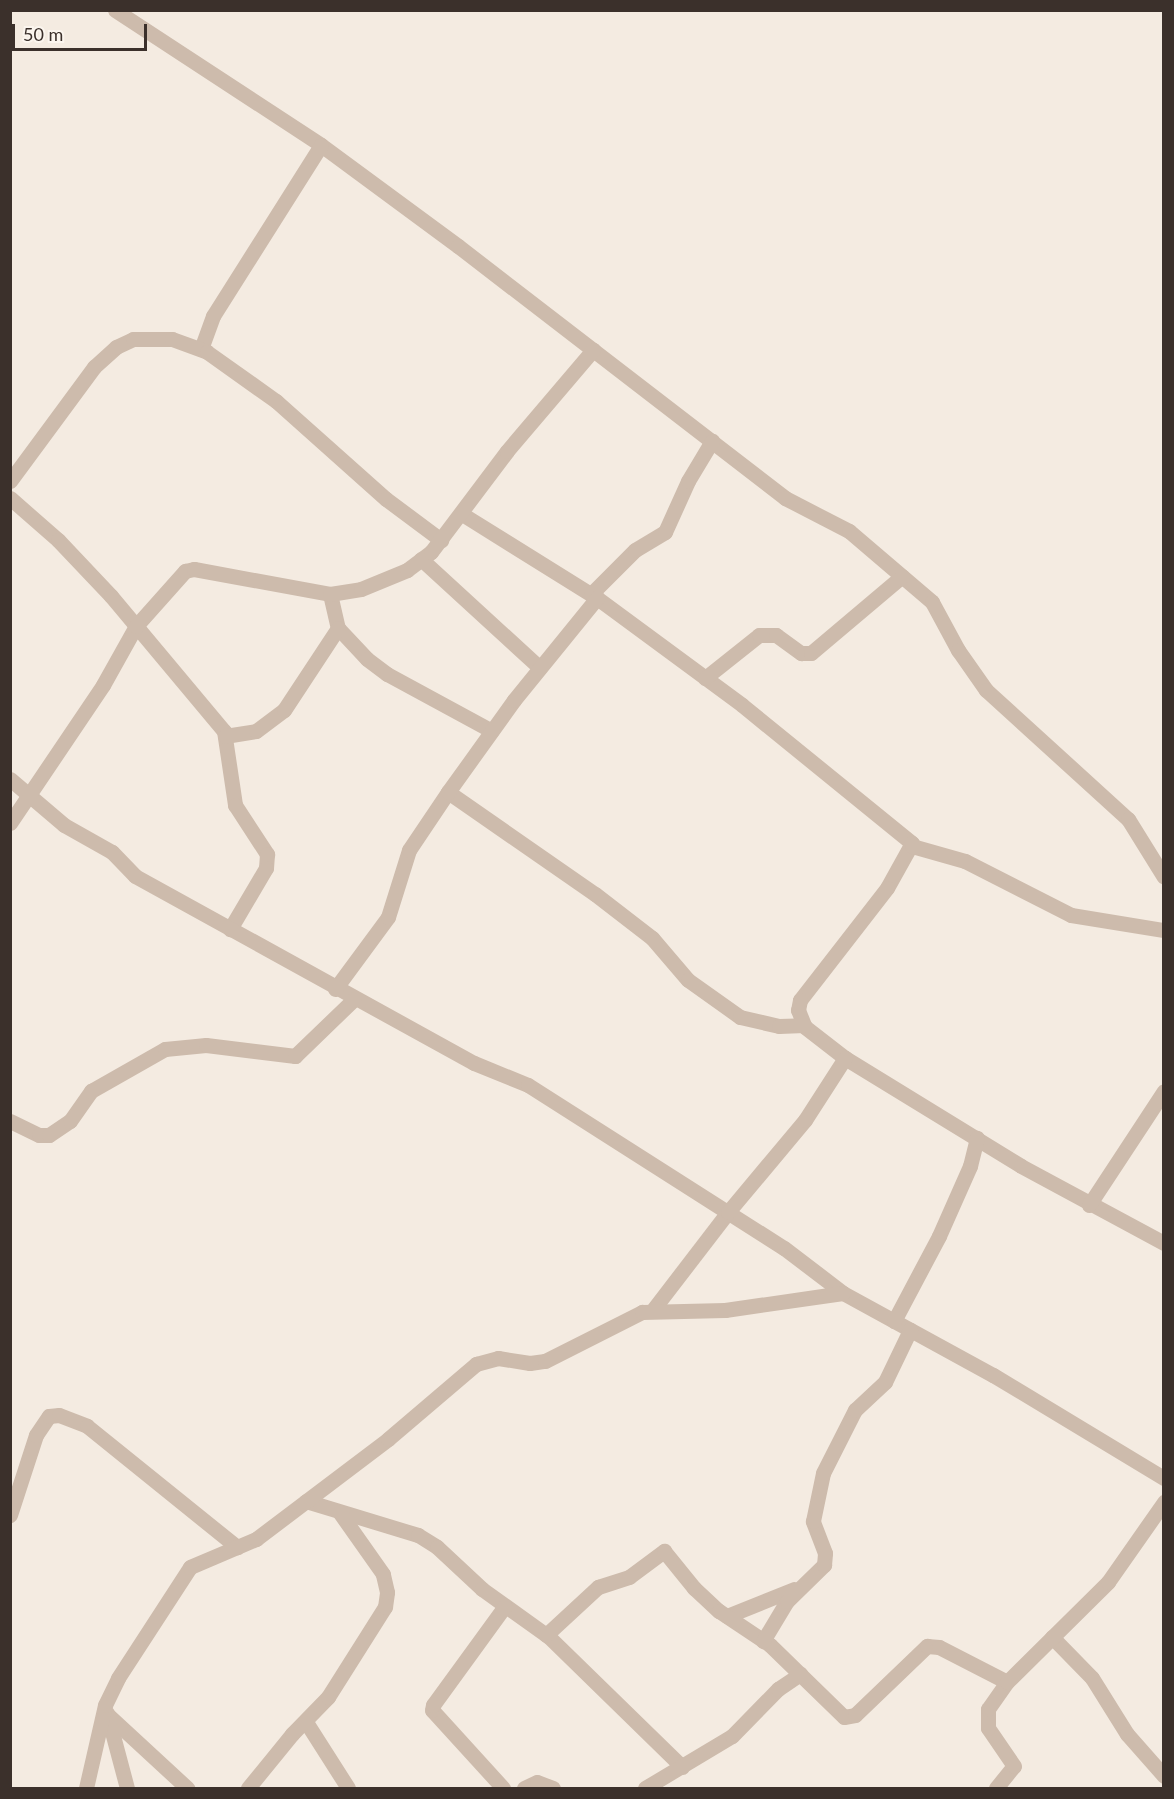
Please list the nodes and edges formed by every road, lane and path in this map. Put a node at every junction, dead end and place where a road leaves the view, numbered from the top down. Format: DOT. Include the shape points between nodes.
graph roads {
  1 [pos="115,10"];
  2 [pos="321,145"];
  3 [pos="201,349"];
  4 [pos="593,350"];
  5 [pos="712,441"];
  6 [pos="10,481"];
  7 [pos="10,498"];
  8 [pos="462,514"];
  9 [pos="441,540"];
  10 [pos="421,559"];
  11 [pos="902,576"];
  12 [pos="330,594"];
  13 [pos="594,596"];
  14 [pos="136,626"];
  15 [pos="338,628"];
  16 [pos="540,668"];
  17 [pos="705,678"];
  18 [pos="492,731"];
  19 [pos="225,736"];
  20 [pos="10,779"];
  21 [pos="448,792"];
  22 [pos="30,798"];
  23 [pos="10,823"];
  24 [pos="912,846"];
  25 [pos="1164,877"];
  26 [pos="230,929"];
  27 [pos="1164,930"];
  28 [pos="335,989"];
  29 [pos="354,999"];
  30 [pos="804,1025"];
  31 [pos="844,1058"];
  32 [pos="1164,1091"];
  33 [pos="10,1121"];
  34 [pos="976,1138"];
  35 [pos="1089,1205"];
  36 [pos="728,1212"];
  37 [pos="1164,1243"];
  38 [pos="843,1293"];
  39 [pos="652,1311"];
  40 [pos="894,1321"];
  41 [pos="910,1330"];
  42 [pos="1164,1478"];
  43 [pos="306,1501"];
  44 [pos="1164,1502"];
  45 [pos="340,1513"];
  46 [pos="10,1515"];
  47 [pos="237,1547"];
  48 [pos="802,1586"];
  49 [pos="505,1606"];
  50 [pos="727,1616"];
  51 [pos="546,1635"];
  52 [pos="1052,1637"];
  53 [pos="763,1641"];
  54 [pos="800,1674"];
  55 [pos="1007,1682"];
  56 [pos="106,1710"];
  57 [pos="306,1722"];
  58 [pos="682,1767"];
  59 [pos="1164,1776"];
  60 [pos="668,1783"];
  61 [pos="86,1788"];
  62 [pos="127,1788"];
  63 [pos="187,1788"];
  64 [pos="248,1788"];
  65 [pos="348,1788"];
  66 [pos="503,1788"];
  67 [pos="524,1788"];
  68 [pos="553,1788"];
  69 [pos="645,1788"];
  70 [pos="996,1788"];
  1 -- 2 [label="street"];
  2 -- 3 [label="street" via="218,308"];
  2 -- 4 [label="street"];
  3 -- 6 [label="street" via="172,339 151,338 133,339 116,347 94,367"];
  3 -- 9 [label="street" via="276,401 386,499"];
  4 -- 5 [label="street"];
  4 -- 8 [label="street" via="507,451"];
  5 -- 11 [label="street" via="805,512 849,531"];
  5 -- 13 [label="street" via="665,532 635,550"];
  7 -- 14 [label="street" via="58,540"];
  8 -- 9 [label="street"];
  8 -- 13 [label="street"];
  9 -- 10 [label="street"];
  10 -- 12 [label="street" via="362,589"];
  10 -- 16 [label="street"];
  11 -- 17 [label="street" via="811,653 801,653 772,634 759,635"];
  11 -- 25 [label="street" via="932,602 958,650 1012,718 1053,748 1128,819"];
  12 -- 14 [label="street" via="194,569 185,571"];
  12 -- 15 [label="street"];
  13 -- 16 [label="street"];
  13 -- 17 [label="street"];
  14 -- 19 [label="street" via="214,717"];
  14 -- 22 [label="street"];
  15 -- 18 [label="street" via="348,642 387,675"];
  15 -- 19 [label="street" via="284,710 256,731"];
  16 -- 18 [label="street"];
  17 -- 24 [label="street" via="907,836"];
  18 -- 21 [label="street"];
  19 -- 26 [label="street" via="235,805 267,854 266,868"];
  20 -- 22 [label="street"];
  21 -- 28 [label="street" via="409,850 388,916"];
  21 -- 30 [label="street" via="595,894 652,938 688,980 740,1017 779,1026"];
  22 -- 23 [label="street"];
  22 -- 26 [label="street" via="64,825 112,852 135,876"];
  24 -- 27 [label="street" via="965,861 1071,915"];
  24 -- 30 [label="street" via="887,888 800,1000 798,1010"];
  26 -- 28 [label="street"];
  28 -- 29 [label="street"];
  29 -- 33 [label="street" via="295,1056 206,1045 165,1049 91,1091 70,1121 49,1135 39,1135"];
  29 -- 36 [label="street" via="474,1063 528,1085"];
  30 -- 31 [label="street"];
  31 -- 34 [label="street"];
  31 -- 36 [label="street" via="805,1120"];
  32 -- 35 [label="street"];
  34 -- 35 [label="street"];
  34 -- 40 [label="street" via="969,1166 939,1236"];
  35 -- 37 [label="street"];
  36 -- 38 [label="street"];
  36 -- 39 [label="street"];
  38 -- 39 [label="street" via="724,1310"];
  38 -- 40 [label="street"];
  39 -- 43 [label="street" via="633,1316 545,1361 530,1364 498,1358 476,1364 388,1439"];
  40 -- 41 [label="street"];
  41 -- 42 [label="street"];
  41 -- 48 [label="street" via="885,1382 855,1410 823,1473 813,1521 825,1559 819,1572"];
  43 -- 45 [label="street"];
  43 -- 47 [label="street" via="256,1539"];
  44 -- 52 [label="street" via="1108,1582"];
  45 -- 49 [label="street" via="418,1535"];
  45 -- 57 [label="street" via="383,1574 386,1607 340,1682"];
  46 -- 47 [label="street" via="36,1435 49,1416 59,1415 87,1426"];
  47 -- 56 [label="street" via="190,1568 123,1670"];
  48 -- 50 [label="street"];
  48 -- 53 [label="street" via="787,1601"];
  49 -- 51 [label="street"];
  49 -- 66 [label="street" via="432,1710"];
  50 -- 51 [label="street" via="694,1588 663,1551 629,1577 598,1587"];
  50 -- 53 [label="street"];
  51 -- 58 [label="street"];
  52 -- 55 [label="street"];
  52 -- 59 [label="street" via="1092,1678 1127,1734"];
  53 -- 54 [label="street"];
  54 -- 55 [label="street" via="834,1711 847,1717 855,1715 927,1646 939,1647"];
  54 -- 58 [label="street" via="778,1689 732,1736"];
  55 -- 70 [label="street" via="988,1709 985,1722 1014,1766"];
  56 -- 61 [label="street"];
  56 -- 62 [label="street"];
  56 -- 63 [label="street"];
  57 -- 64 [label="street"];
  57 -- 65 [label="street"];
  58 -- 60 [label="street"];
  60 -- 69 [label="street"];
  67 -- 68 [label="street" via="537,1782"];
}
